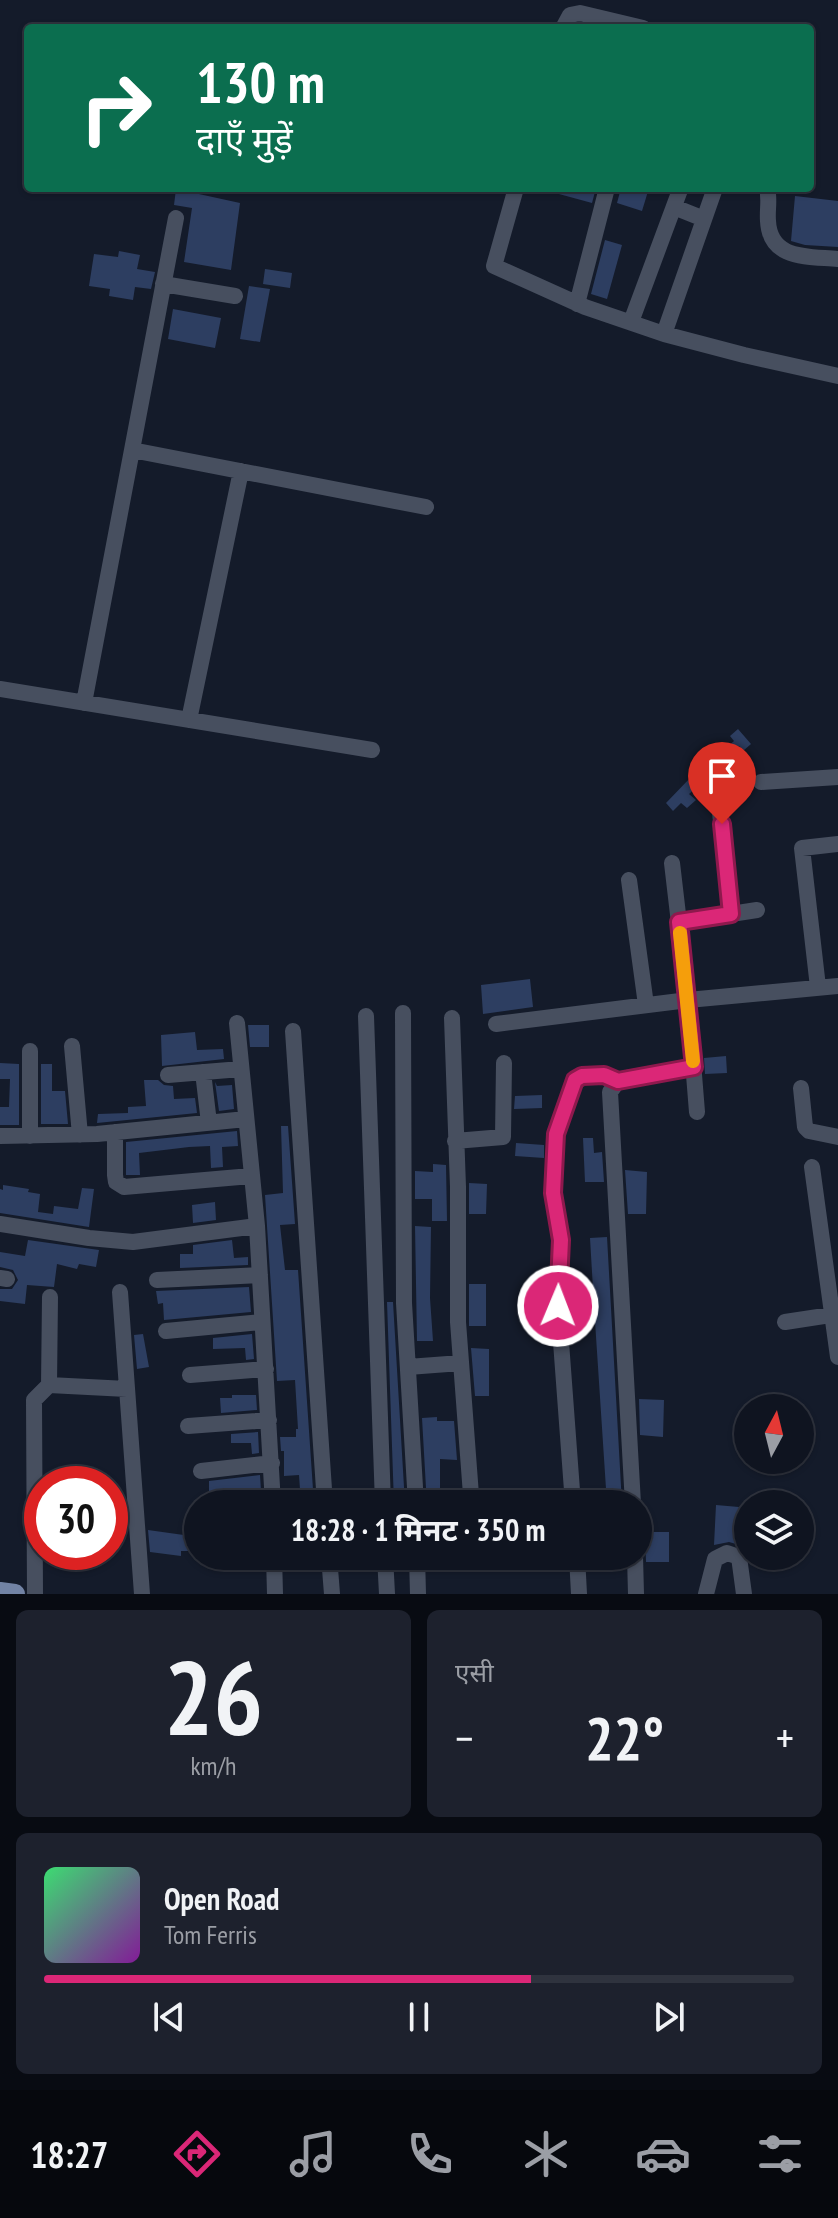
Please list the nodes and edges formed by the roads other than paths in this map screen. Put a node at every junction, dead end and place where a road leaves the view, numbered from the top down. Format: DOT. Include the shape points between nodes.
graph roads {
  1 [pos="565,24"];
  2 [pos="626,24"];
  3 [pos="515,192"];
  4 [pos="606,192"];
  5 [pos="679,192"];
  6 [pos="714,192"];
  7 [pos="767,192"];
  8 [pos="674,207"];
  9 [pos="176,218"];
  10 [pos="704,219"];
  11 [pos="838,259"];
  12 [pos="163,284"];
  13 [pos="235,296"];
  14 [pos="577,304"];
  15 [pos="631,322"];
  16 [pos="664,334"];
  17 [pos="838,376"];
  18 [pos="132,450"];
  19 [pos="241,471"];
  20 [pos="426,507"];
  21 [pos="0,689"];
  22 [pos="84,703"];
  23 [pos="189,720"];
  24 [pos="372,750"];
  25 [pos="838,777"];
  26 [pos="761,782"];
  27 [pos="718,794"];
  28 [pos="838,844"];
  29 [pos="672,863"];
  30 [pos="629,880"];
  31 [pos="757,910"];
  32 [pos="731,914"];
  33 [pos="679,922"];
  34 [pos="838,986"];
  35 [pos="818,987"];
  36 [pos="688,1000"];
  37 [pos="646,1005"];
  38 [pos="403,1013"];
  39 [pos="366,1016"];
  40 [pos="452,1018"];
  41 [pos="237,1023"];
  42 [pos="496,1024"];
  43 [pos="293,1031"];
  44 [pos="72,1046"];
  45 [pos="30,1051"];
  46 [pos="504,1063"];
  47 [pos="694,1067"];
  48 [pos="241,1069"];
  49 [pos="203,1072"];
  50 [pos="168,1075"];
  51 [pos="618,1081"];
  52 [pos="801,1088"];
  53 [pos="697,1112"];
  54 [pos="246,1119"];
  55 [pos="209,1123"];
  56 [pos="115,1132"];
  57 [pos="80,1135"];
  58 [pos="0,1136"];
  59 [pos="30,1136"];
  60 [pos="838,1137"];
  61 [pos="455,1141"];
  62 [pos="812,1167"];
  63 [pos="251,1176"];
  64 [pos="0,1224"];
  65 [pos="257,1226"];
  66 [pos="260,1275"];
  67 [pos="157,1280"];
  68 [pos="120,1292"];
  69 [pos="50,1297"];
  70 [pos="835,1314"];
  71 [pos="262,1322"];
  72 [pos="785,1322"];
  73 [pos="166,1331"];
  74 [pos="838,1357"];
  75 [pos="461,1363"];
  76 [pos="408,1367"];
  77 [pos="266,1369"];
  78 [pos="190,1375"];
  79 [pos="49,1385"];
  80 [pos="127,1389"];
  81 [pos="269,1420"];
  82 [pos="188,1426"];
  83 [pos="272,1463"];
  84 [pos="201,1471"];
  85 [pos="273,1490"];
  86 [pos="324,1490"];
  87 [pos="383,1490"];
  88 [pos="415,1490"];
  89 [pos="471,1490"];
  90 [pos="572,1490"];
  91 [pos="632,1490"];
  92 [pos="274,1570"];
  93 [pos="330,1570"];
  94 [pos="386,1570"];
  95 [pos="417,1570"];
  96 [pos="578,1570"];
  97 [pos="635,1570"];
  98 [pos="0,1592"];
  99 [pos="15,1594"];
  100 [pos="35,1594"];
  101 [pos="142,1594"];
  102 [pos="275,1594"];
  103 [pos="332,1594"];
  104 [pos="387,1594"];
  105 [pos="418,1594"];
  106 [pos="579,1594"];
  107 [pos="636,1594"];
  108 [pos="706,1594"];
  109 [pos="744,1594"];
  1 -- 2 [label="street" via="570,15 580,13"];
  3 -- 14 [label="street" via="494,266"];
  4 -- 14 [label="street"];
  5 -- 8 [label="street"];
  6 -- 10 [label="street"];
  7 -- 11 [label="street" via="773,244 797,255"];
  8 -- 10 [label="street"];
  8 -- 15 [label="street"];
  9 -- 12 [label="street"];
  10 -- 16 [label="street"];
  12 -- 13 [label="street"];
  12 -- 18 [label="street"];
  14 -- 15 [label="street"];
  15 -- 16 [label="street"];
  16 -- 17 [label="street"];
  18 -- 19 [label="street"];
  18 -- 22 [label="street"];
  19 -- 20 [label="street"];
  19 -- 23 [label="street"];
  21 -- 22 [label="street"];
  22 -- 23 [label="street"];
  23 -- 24 [label="street"];
  25 -- 26 [label="street"];
  27 -- 32 [label="street"];
  28 -- 35 [label="street" via="802,848"];
  29 -- 33 [label="street"];
  30 -- 37 [label="street"];
  31 -- 32 [label="street"];
  32 -- 33 [label="street"];
  33 -- 36 [label="street"];
  34 -- 35 [label="street"];
  35 -- 36 [label="street"];
  36 -- 37 [label="street"];
  36 -- 47 [label="street"];
  37 -- 42 [label="street"];
  38 -- 76 [label="street"];
  39 -- 87 [label="street"];
  40 -- 61 [label="street"];
  41 -- 48 [label="street"];
  43 -- 86 [label="street"];
  44 -- 57 [label="street"];
  45 -- 59 [label="street"];
  46 -- 61 [label="street" via="503,1137"];
  47 -- 51 [label="street"];
  47 -- 53 [label="street"];
  48 -- 49 [label="street"];
  48 -- 54 [label="street"];
  49 -- 50 [label="street"];
  49 -- 55 [label="street"];
  51 -- 90 [label="street" via="604,1075 575,1080 556,1134 553,1193 561,1240 557,1288"];
  51 -- 91 [label="street" via="610,1092"];
  52 -- 60 [label="street" via="805,1127"];
  54 -- 55 [label="street"];
  54 -- 63 [label="street"];
  55 -- 56 [label="street"];
  56 -- 57 [label="street"];
  56 -- 63 [label="street" via="116,1182 124,1187"];
  57 -- 59 [label="street"];
  58 -- 59 [label="street"];
  61 -- 75 [label="street"];
  62 -- 70 [label="street"];
  63 -- 65 [label="street"];
  64 -- 65 [label="street" via="133,1242"];
  65 -- 66 [label="street"];
  66 -- 67 [label="street"];
  66 -- 71 [label="street"];
  68 -- 80 [label="street"];
  69 -- 79 [label="street"];
  70 -- 72 [label="street"];
  70 -- 74 [label="street"];
  71 -- 73 [label="street"];
  71 -- 77 [label="street"];
  75 -- 76 [label="street"];
  75 -- 89 [label="street"];
  76 -- 88 [label="street"];
  77 -- 78 [label="street"];
  77 -- 81 [label="street"];
  79 -- 80 [label="street"];
  79 -- 100 [label="street" via="34,1400"];
  80 -- 101 [label="street"];
  81 -- 82 [label="street"];
  81 -- 83 [label="street"];
  83 -- 84 [label="street"];
  83 -- 85 [label="street"];
  92 -- 102 [label="street"];
  93 -- 103 [label="street"];
  94 -- 104 [label="street"];
  95 -- 105 [label="street"];
  96 -- 106 [label="street"];
  97 -- 107 [label="street"];
  98 -- 99 [label="main road"];
  108 -- 109 [label="street" via="715,1559 727,1553 739,1557"];
}
